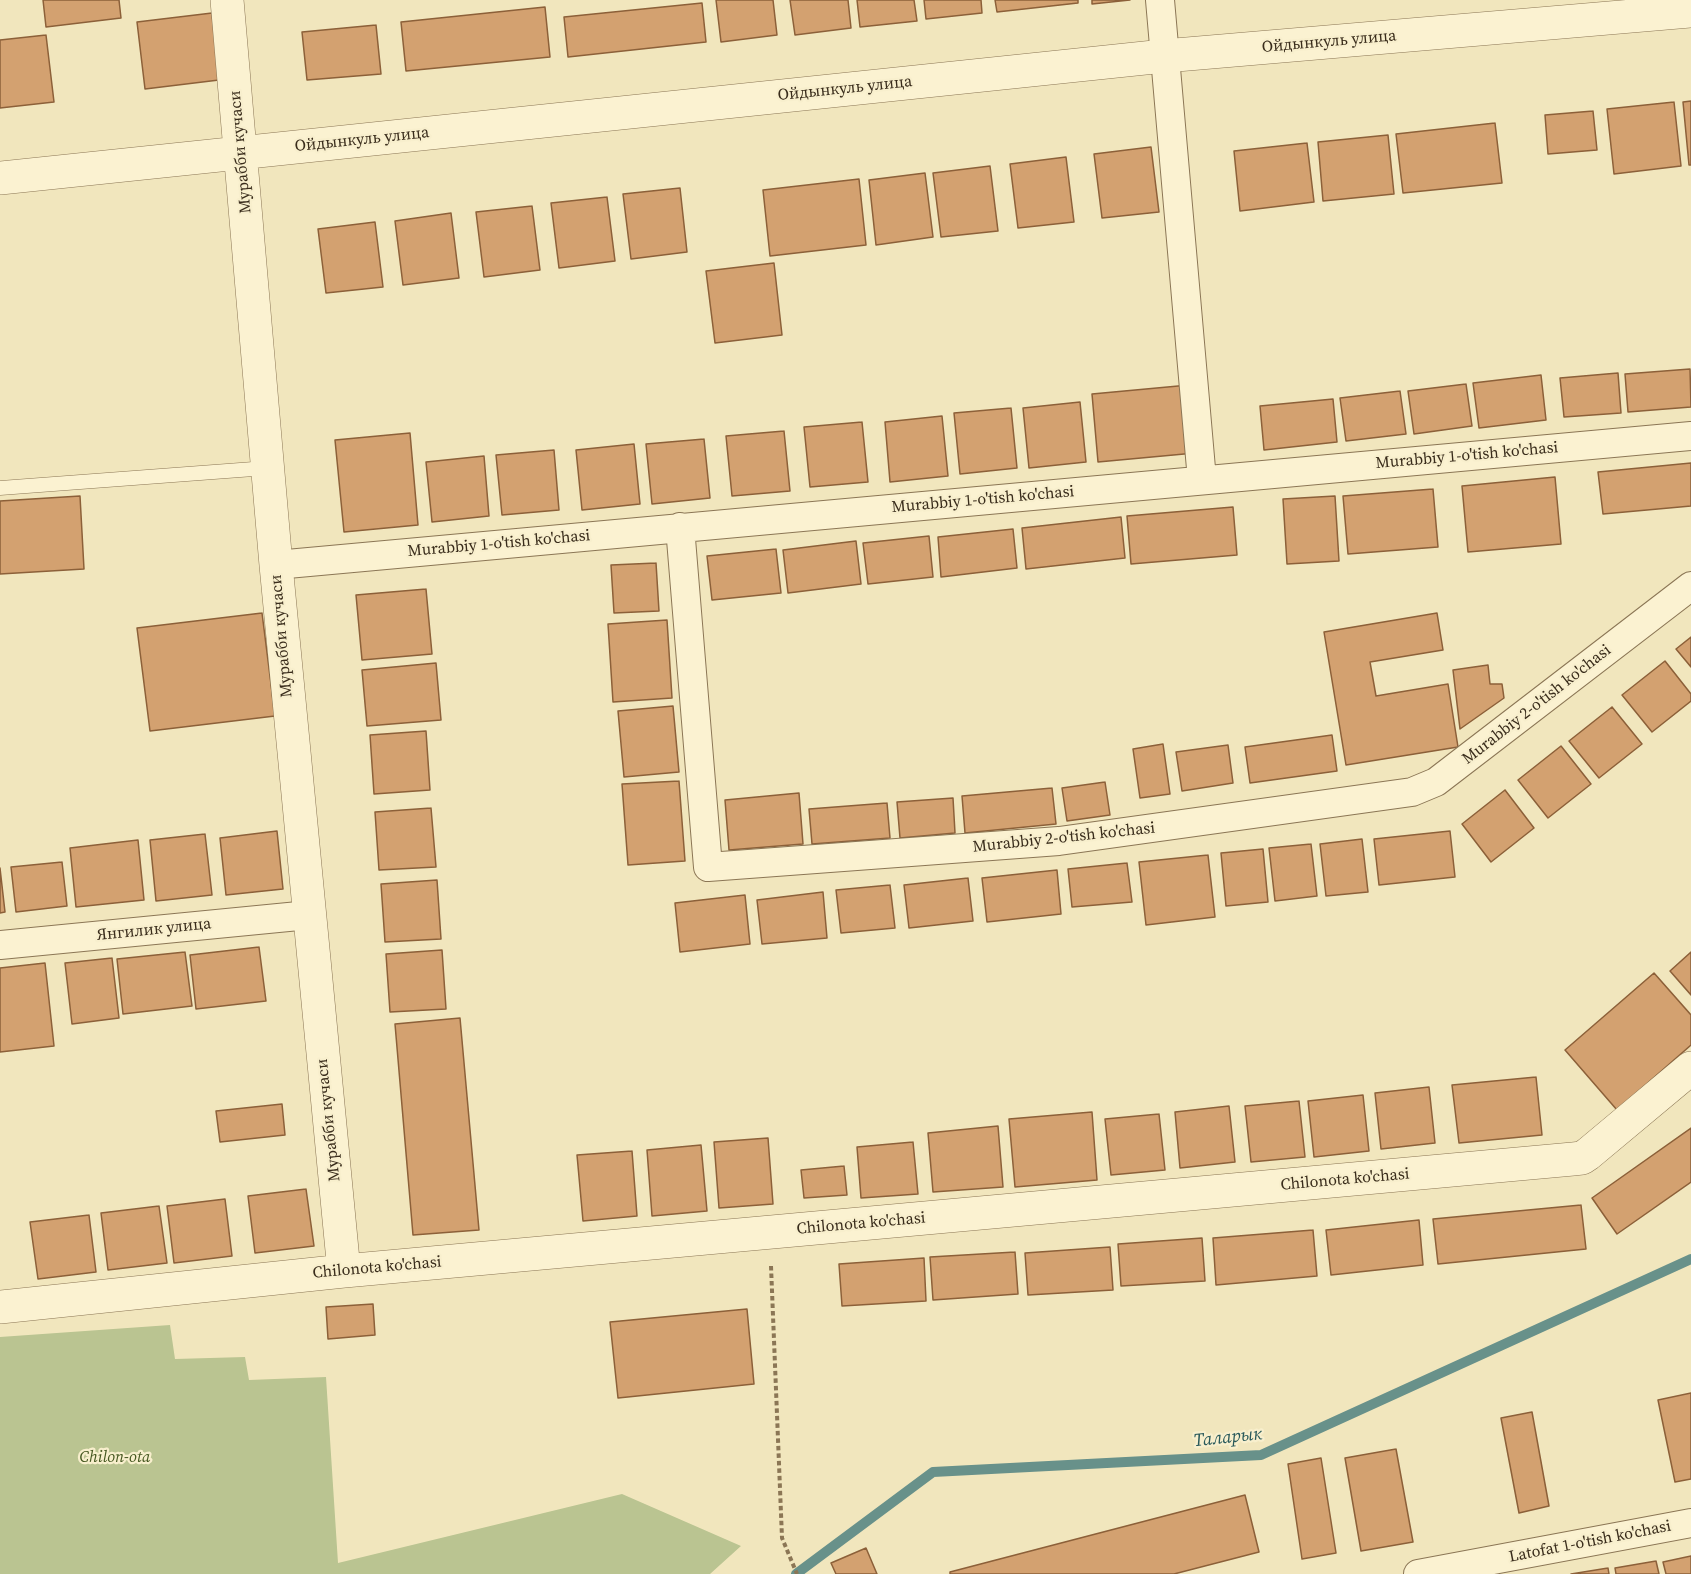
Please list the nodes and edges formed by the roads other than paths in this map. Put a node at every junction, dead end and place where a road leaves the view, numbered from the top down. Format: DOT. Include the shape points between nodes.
graph roads {
  1 [pos="227,0"];
  2 [pos="1160,0"];
  3 [pos="1691,11"];
  4 [pos="1164,56"];
  5 [pos="241,153"];
  6 [pos="0,178"];
  7 [pos="1691,436"];
  8 [pos="268,468"];
  9 [pos="1202,480"];
  10 [pos="0,488"];
  11 [pos="680,527"];
  12 [pos="276,565"];
  13 [pos="1691,586"];
  14 [pos="309,915"];
  15 [pos="0,945"];
  16 [pos="1691,1068"];
  17 [pos="344,1271"];
  18 [pos="0,1307"];
  19 [pos="1691,1523"];
  20 [pos="1418,1574"];
  1 -- 5 [label="street, Мурабби кучаси"];
  2 -- 4 [label="street"];
  3 -- 4 [label="street, Ойдынкуль улица"];
  4 -- 5 [label="street, Ойдынкуль улица"];
  4 -- 9 [label="street"];
  5 -- 6 [label="street, Ойдынкуль улица"];
  5 -- 8 [label="street, Мурабби кучаси"];
  7 -- 9 [label="street, Murabbiy 1-o'tish ko'chasi"];
  8 -- 10 [label="lane"];
  8 -- 12 [label="street, Мурабби кучаси"];
  9 -- 11 [label="street, Murabbiy 1-o'tish ko'chasi"];
  11 -- 12 [label="street, Murabbiy 1-o'tish ko'chasi"];
  11 -- 13 [label="street, Murabbiy 2-o'tish ko'chasi" via="708,867 1059,842 1412,792 1436,782"];
  12 -- 14 [label="street, Мурабби кучаси"];
  14 -- 15 [label="street, Янгилик улица"];
  14 -- 17 [label="street, Мурабби кучаси"];
  16 -- 17 [label="street, Chilonota ko'chasi" via="1588,1154 1573,1160"];
  17 -- 18 [label="street, Chilonota ko'chasi"];
  19 -- 20 [label="street, Latofat 1-o'tish ko'chasi"];
}
